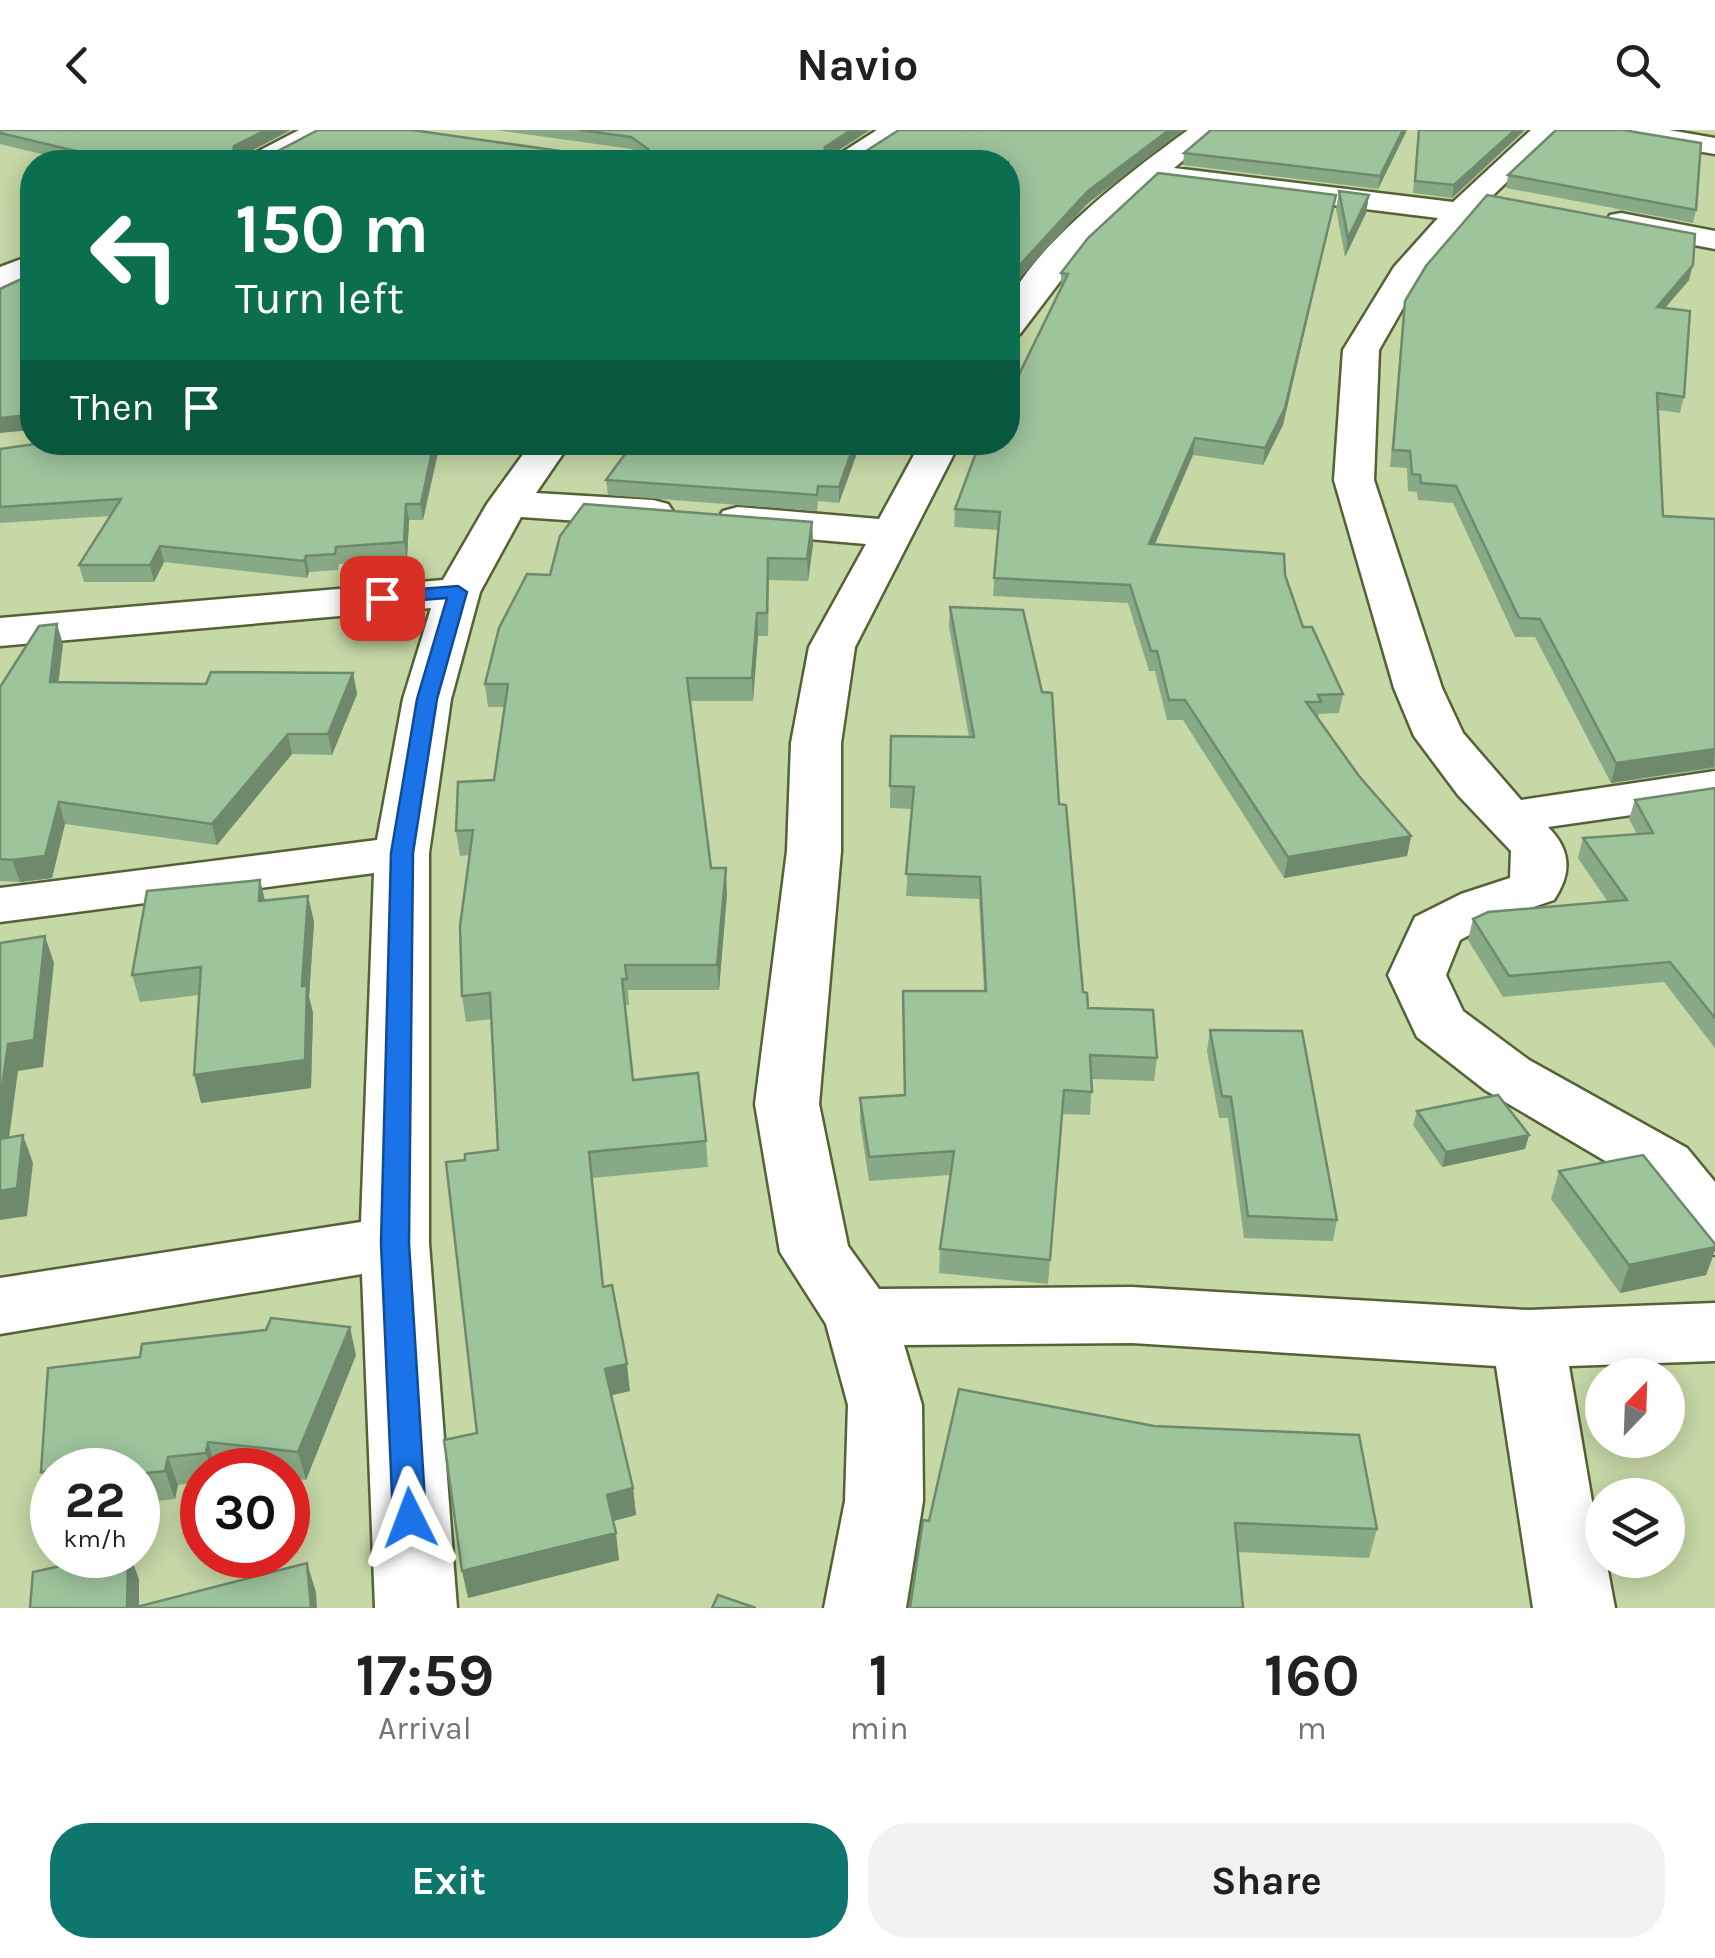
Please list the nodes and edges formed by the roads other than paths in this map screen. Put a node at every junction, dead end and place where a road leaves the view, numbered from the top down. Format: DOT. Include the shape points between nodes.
graph roads {
  1 [pos="322,130"];
  2 [pos="898,130"];
  3 [pos="1206,130"];
  4 [pos="1547,130"];
  5 [pos="1620,130"];
  6 [pos="1715,146"];
  7 [pos="278,150"];
  8 [pos="862,150"];
  9 [pos="1147,173"];
  10 [pos="1483,203"];
  11 [pos="1586,216"];
  12 [pos="1715,240"];
  13 [pos="1020,311"];
  14 [pos="543,455"];
  15 [pos="934,455"];
  16 [pos="508,504"];
  17 [pos="890,532"];
  18 [pos="458,592"];
  19 [pos="0,632"];
  20 [pos="1715,787"];
  21 [pos="1510,817"];
  22 [pos="402,853"];
  23 [pos="0,905"];
  24 [pos="1715,1229"];
  25 [pos="395,1243"];
  26 [pos="0,1306"];
  27 [pos="860,1317"];
  28 [pos="1715,1332"];
  29 [pos="1528,1339"];
  30 [pos="416,1608"];
  31 [pos="864,1608"];
  32 [pos="1574,1608"];
  1 -- 7 [label="street"];
  2 -- 8 [label="street"];
  3 -- 9 [label="street"];
  4 -- 10 [label="street"];
  5 -- 6 [label="street"];
  9 -- 10 [label="street"];
  9 -- 13 [label="street" via="1051,266"];
  10 -- 21 [label="street" via="1406,274 1361,350 1354,480 1412,672 1439,736"];
  11 -- 12 [label="street"];
  14 -- 16 [label="street"];
  15 -- 17 [label="street"];
  16 -- 17 [label="street"];
  16 -- 18 [label="street"];
  17 -- 27 [label="street" via="832,648 816,743 814,852 787,1104 815,1252"];
  18 -- 19 [label="street"];
  18 -- 22 [label="street" via="427,699"];
  20 -- 21 [label="street"];
  21 -- 24 [label="street" via="1537,847 1541,866 1534,888 1435,930 1417,975 1438,1022 1507,1075 1664,1165"];
  22 -- 23 [label="street"];
  22 -- 25 [label="street"];
  25 -- 26 [label="street"];
  25 -- 30 [label="street"];
  27 -- 29 [label="street" via="1132,1315"];
  27 -- 31 [label="street" via="886,1406 884,1501"];
  28 -- 29 [label="street"];
  29 -- 32 [label="street"];
}
